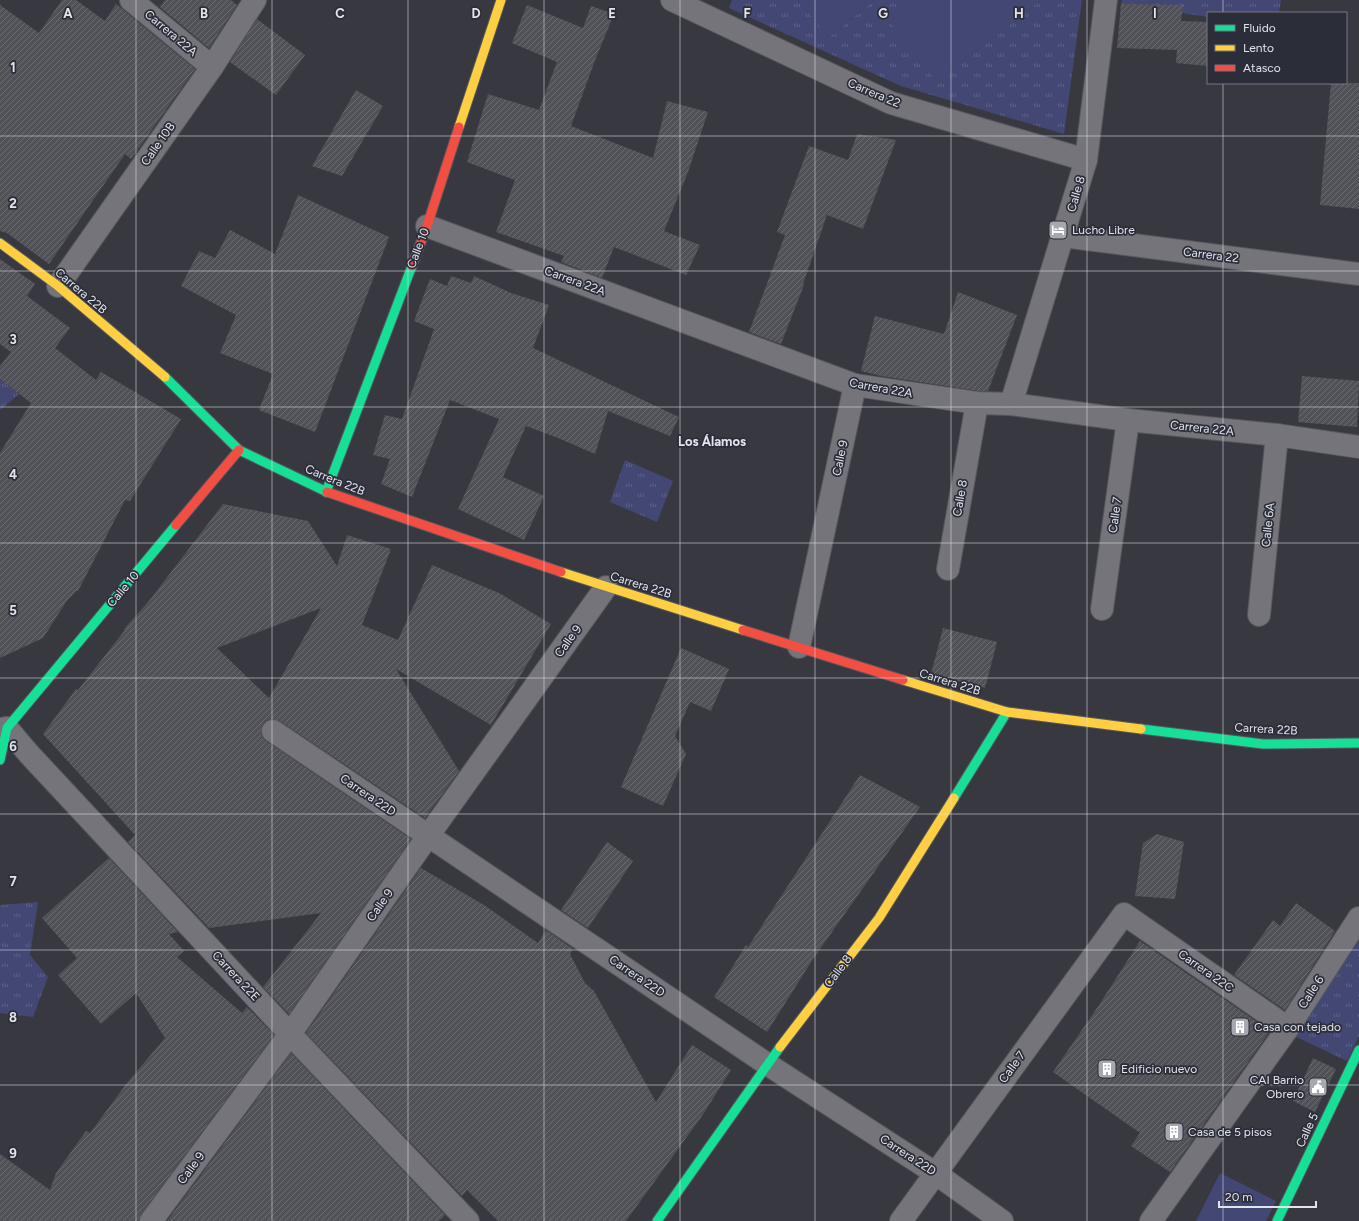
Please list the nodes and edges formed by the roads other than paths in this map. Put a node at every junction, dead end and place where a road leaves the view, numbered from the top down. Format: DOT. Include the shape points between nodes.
graph roads {
  1 [pos="131,0"];
  2 [pos="255,0"];
  3 [pos="501,0"];
  4 [pos="672,0"];
  5 [pos="1106,0"];
  6 [pos="709,8"];
  7 [pos="212,67"];
  8 [pos="1086,160"];
  9 [pos="427,226"];
  10 [pos="1063,236"];
  11 [pos="0,243"];
  12 [pos="1359,274"];
  13 [pos="58,286"];
  14 [pos="855,386"];
  15 [pos="977,403"];
  16 [pos="1011,404"];
  17 [pos="1128,420"];
  18 [pos="1277,435"];
  19 [pos="1359,446"];
  20 [pos="239,450"];
  21 [pos="326,492"];
  22 [pos="948,569"];
  23 [pos="606,587"];
  24 [pos="1102,609"];
  25 [pos="1259,615"];
  26 [pos="799,647"];
  27 [pos="1006,712"];
  28 [pos="4,728"];
  29 [pos="273,731"];
  30 [pos="1359,743"];
  31 [pos="0,760"];
  32 [pos="428,836"];
  33 [pos="1124,914"];
  34 [pos="1359,918"];
  35 [pos="1288,1028"];
  36 [pos="290,1034"];
  37 [pos="1359,1050"];
  38 [pos="767,1064"];
  39 [pos="935,1173"];
  40 [pos="151,1221"];
  41 [pos="468,1221"];
  42 [pos="657,1221"];
  43 [pos="901,1221"];
  44 [pos="1002,1221"];
  45 [pos="1151,1221"];
  46 [pos="1278,1221"];
  1 -- 7 [label="street, Carrera 22A"];
  2 -- 7 [label="street, Calle 10B"];
  3 -- 9 [label="street, Calle 10"];
  4 -- 6 [label="street, Carrera 22"];
  5 -- 8 [label="street, Calle 8"];
  6 -- 8 [label="street, Carrera 22" via="891,103"];
  7 -- 13 [label="street, Calle 10B"];
  8 -- 10 [label="street, Calle 8"];
  9 -- 14 [label="street, Carrera 22A"];
  9 -- 21 [label="street, Calle 10"];
  10 -- 12 [label="street, Carrera 22"];
  10 -- 16 [label="street, Calle 8"];
  11 -- 13 [label="street, Carrera 22B"];
  13 -- 20 [label="street, Carrera 22B" via="169,382"];
  14 -- 15 [label="street, Carrera 22A"];
  14 -- 26 [label="street, Calle 9"];
  15 -- 16 [label="street, Carrera 22A"];
  15 -- 22 [label="street, Calle 8"];
  16 -- 17 [label="street, Carrera 22A"];
  17 -- 18 [label="street, Carrera 22A"];
  17 -- 24 [label="street, Calle 7"];
  18 -- 19 [label="street, Carrera 22A"];
  18 -- 25 [label="street, Calle 6A"];
  20 -- 21 [label="street, Carrera 22B"];
  20 -- 28 [label="street, Calle 10"];
  21 -- 23 [label="street, Carrera 22B"];
  23 -- 26 [label="street, Carrera 22B"];
  23 -- 32 [label="street, Calle 9"];
  26 -- 27 [label="street, Carrera 22B"];
  27 -- 30 [label="street, Carrera 22B" via="1263,744"];
  27 -- 38 [label="street, Calle 8" via="879,918"];
  28 -- 31 [label="street, Calle 10"];
  28 -- 36 [label="street, Carrera 22E"];
  29 -- 32 [label="street, Carrera 22D"];
  32 -- 36 [label="street, Calle 9"];
  32 -- 38 [label="street, Carrera 22D"];
  33 -- 35 [label="street, Carrera 22C"];
  33 -- 39 [label="street, Calle 7"];
  34 -- 35 [label="street, Calle 6"];
  35 -- 45 [label="street, Calle 6"];
  36 -- 40 [label="street, Calle 9"];
  36 -- 41 [label="street, Carrera 22E"];
  37 -- 46 [label="street, Calle 5"];
  38 -- 39 [label="street, Carrera 22D"];
  38 -- 42 [label="street, Calle 8"];
  39 -- 43 [label="street, Calle 7"];
  39 -- 44 [label="street, Carrera 22D"];
}
